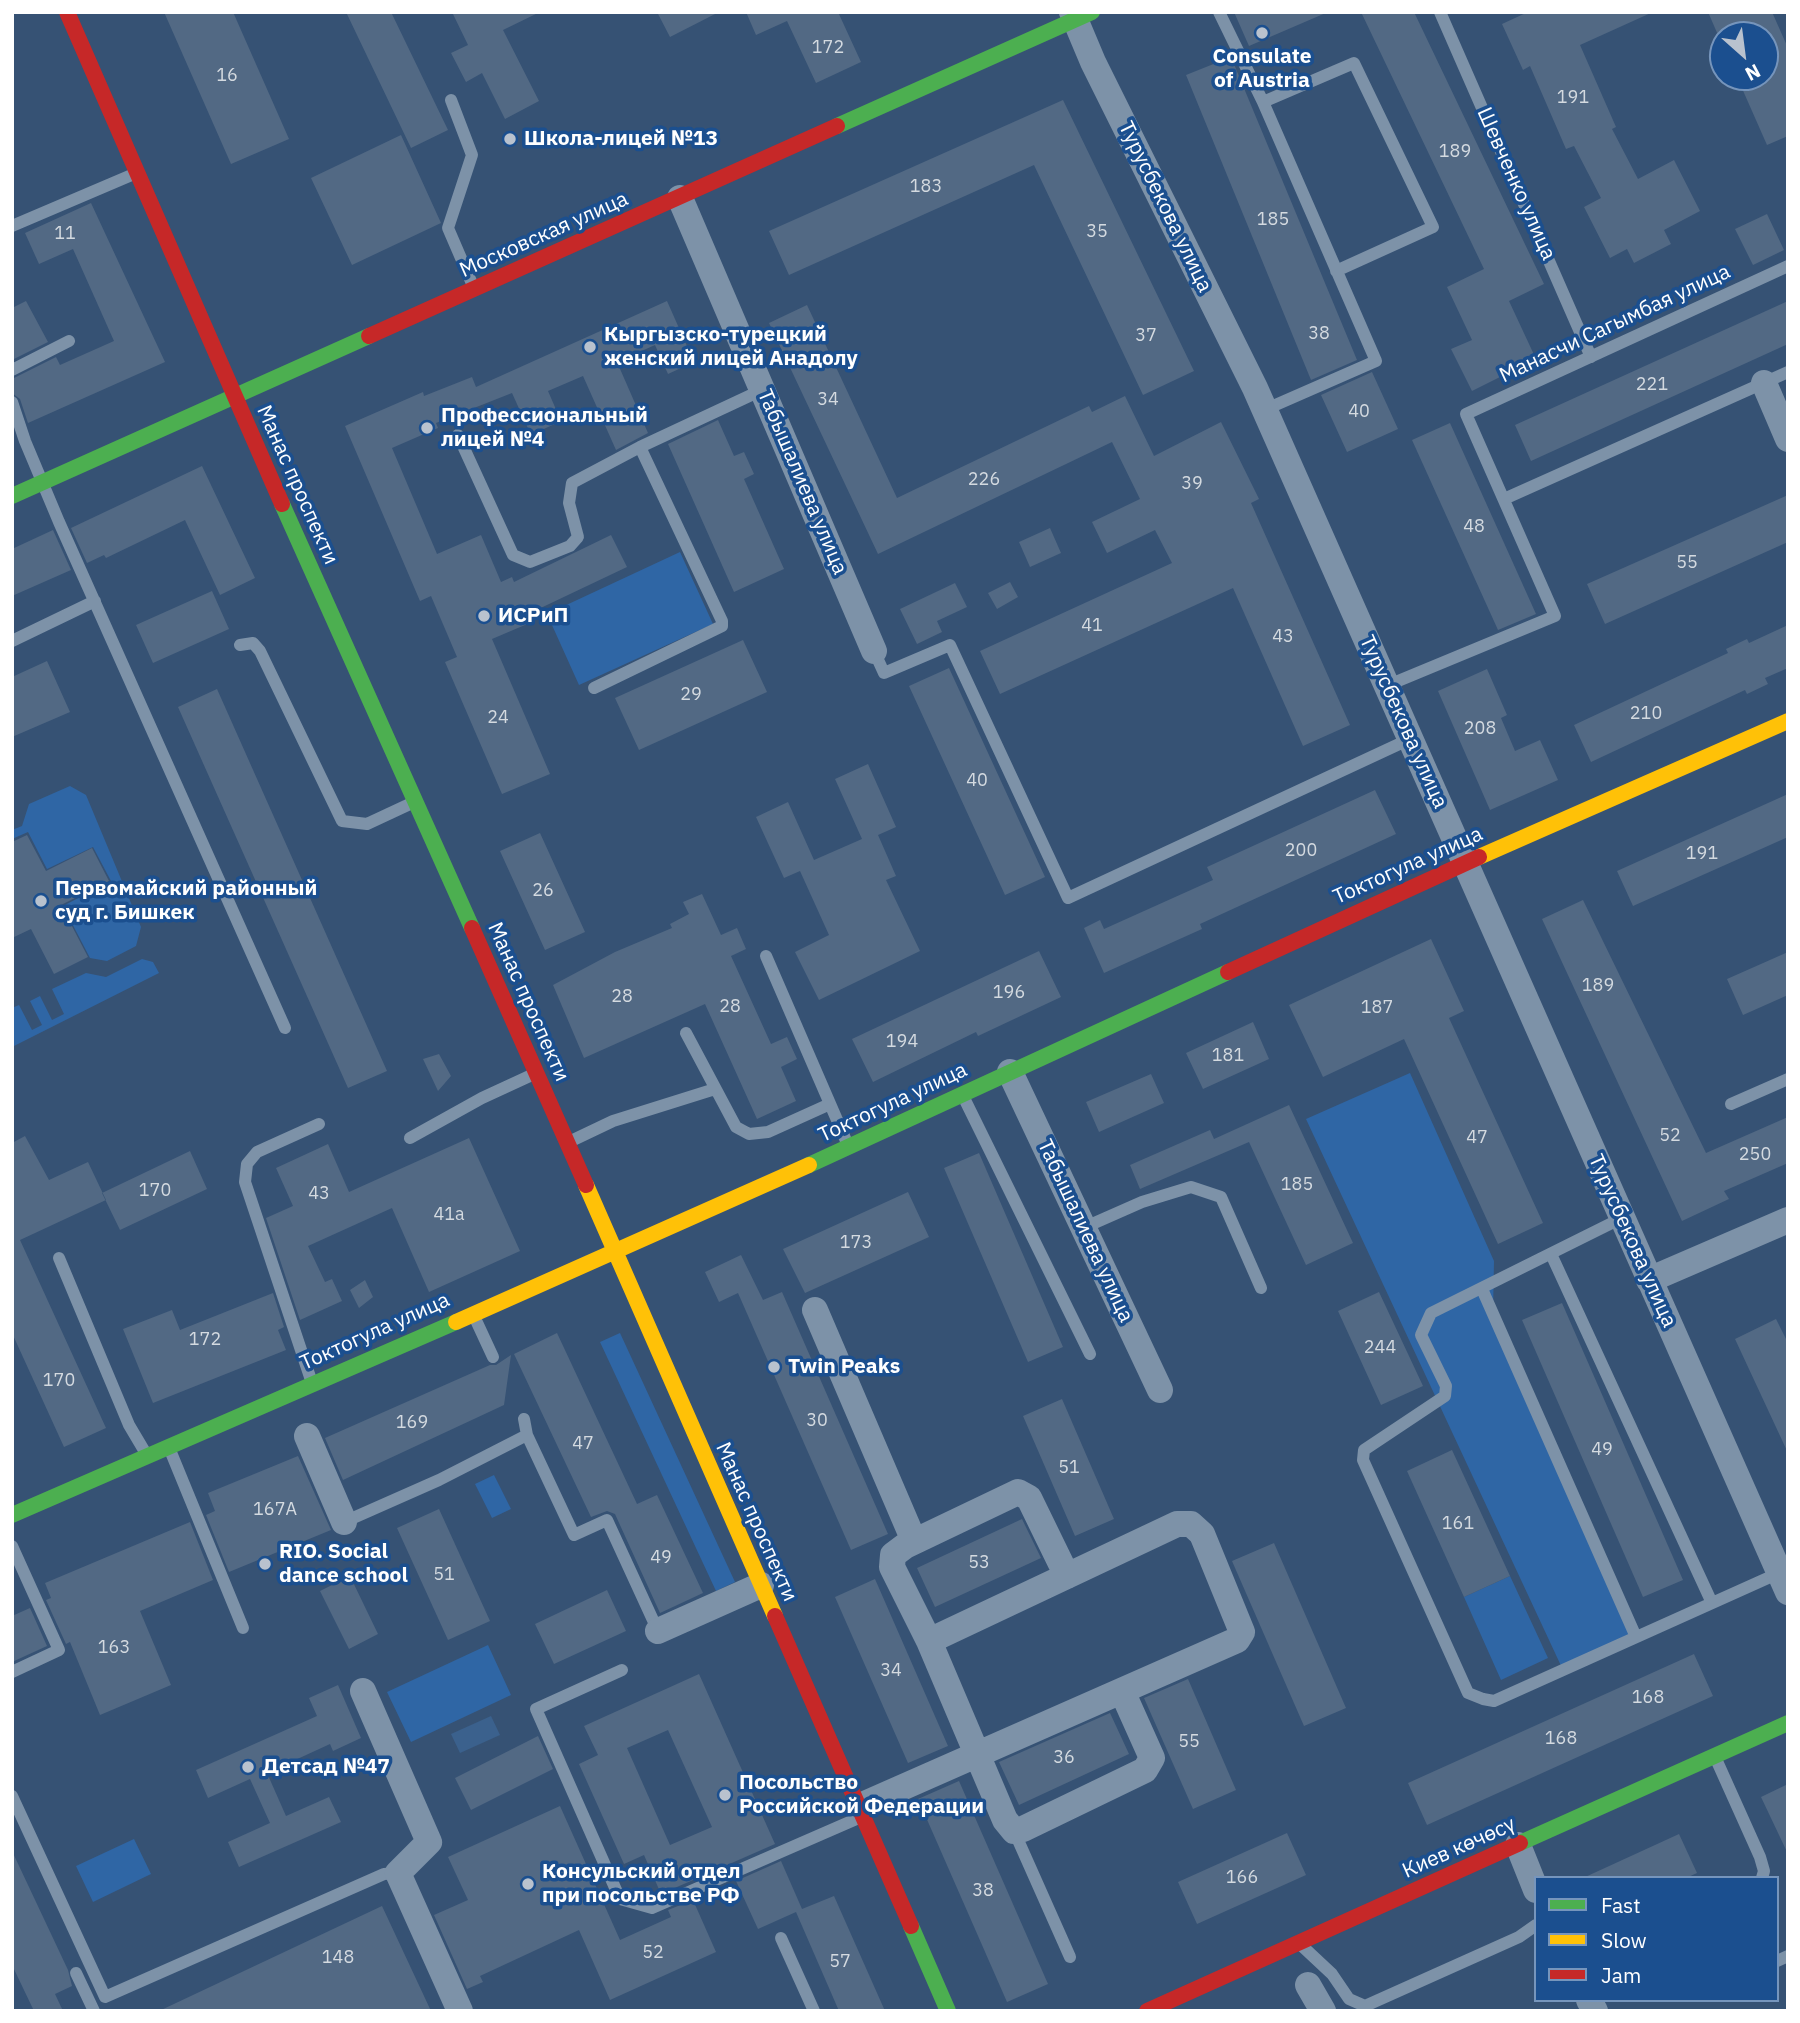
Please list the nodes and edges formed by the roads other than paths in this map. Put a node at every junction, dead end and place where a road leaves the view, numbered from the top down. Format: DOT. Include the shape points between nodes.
graph roads {
  1 [pos="67,12"];
  2 [pos="1219,12"];
  3 [pos="1440,12"];
  4 [pos="1080,15"];
  5 [pos="450,100"];
  6 [pos="1263,102"];
  7 [pos="137,173"];
  8 [pos="680,198"];
  9 [pos="12,226"];
  10 [pos="1783,268"];
  11 [pos="1336,271"];
  12 [pos="474,289"];
  13 [pos="69,341"];
  14 [pos="1591,357"];
  15 [pos="12,370"];
  16 [pos="1788,372"];
  17 [pos="1763,383"];
  18 [pos="762,390"];
  19 [pos="235,396"];
  20 [pos="12,402"];
  21 [pos="1265,410"];
  22 [pos="458,435"];
  23 [pos="1788,439"];
  24 [pos="640,447"];
  25 [pos="43,482"];
  26 [pos="12,496"];
  27 [pos="1504,499"];
  28 [pos="95,601"];
  29 [pos="12,640"];
  30 [pos="240,645"];
  31 [pos="874,651"];
  32 [pos="1386,686"];
  33 [pos="594,688"];
  34 [pos="1788,721"];
  35 [pos="1410,739"];
  36 [pos="416,801"];
  37 [pos="1465,863"];
  38 [pos="766,956"];
  39 [pos="285,1028"];
  40 [pos="686,1033"];
  41 [pos="1010,1072"];
  42 [pos="537,1073"];
  43 [pos="1788,1079"];
  44 [pos="715,1089"];
  45 [pos="962,1094"];
  46 [pos="830,1104"];
  47 [pos="1731,1104"];
  48 [pos="319,1124"];
  49 [pos="410,1138"];
  50 [pos="568,1143"];
  51 [pos="849,1146"];
  52 [pos="1622,1218"];
  53 [pos="1788,1220"];
  54 [pos="1083,1228"];
  55 [pos="616,1253"];
  56 [pos="1551,1254"];
  57 [pos="59,1258"];
  58 [pos="1649,1280"];
  59 [pos="1261,1288"];
  60 [pos="1482,1289"];
  61 [pos="816,1310"];
  62 [pos="473,1312"];
  63 [pos="1090,1354"];
  64 [pos="493,1357"];
  65 [pos="312,1383"];
  66 [pos="1160,1391"];
  67 [pos="524,1419"];
  68 [pos="527,1435"];
  69 [pos="307,1436"];
  70 [pos="168,1447"];
  71 [pos="147,1456"];
  72 [pos="12,1515"];
  73 [pos="344,1522"];
  74 [pos="914,1541"];
  75 [pos="12,1546"];
  76 [pos="1067,1576"];
  77 [pos="1784,1583"];
  78 [pos="761,1585"];
  79 [pos="1712,1603"];
  80 [pos="243,1628"];
  81 [pos="658,1631"];
  82 [pos="1636,1637"];
  83 [pos="929,1642"];
  84 [pos="622,1670"];
  85 [pos="12,1672"];
  86 [pos="363,1690"];
  87 [pos="1122,1691"];
  88 [pos="1788,1723"];
  89 [pos="978,1755"];
  90 [pos="1714,1756"];
  91 [pos="12,1796"];
  92 [pos="860,1812"];
  93 [pos="1013,1830"];
  94 [pos="1518,1845"];
  95 [pos="398,1873"];
  96 [pos="1763,1876"];
  97 [pos="1534,1885"];
  98 [pos="1534,1926"];
  99 [pos="781,1938"];
  100 [pos="1298,1942"];
  101 [pos="1070,1957"];
  102 [pos="76,1973"];
  103 [pos="1308,1985"];
  104 [pos="93,2011"];
  105 [pos="460,2011"];
  106 [pos="814,2011"];
  107 [pos="948,2011"];
  108 [pos="1147,2011"];
  109 [pos="1324,2011"];
  1 -- 7 [label="main road, Манас проспекти"];
  2 -- 6 [label="lane"];
  3 -- 14 [label="lane, Шевченко улица"];
  4 -- 8 [label="main road, Московская улица"];
  4 -- 21 [label="street, Турусбекова улица"];
  5 -- 12 [label="lane" via="472,155 448,228"];
  6 -- 11 [label="lane"];
  6 -- 11 [label="lane" via="1354,63 1433,227"];
  7 -- 9 [label="lane"];
  7 -- 19 [label="main road, Манас проспекти"];
  8 -- 12 [label="main road, Московская улица"];
  8 -- 18 [label="street, Табышалиева улица"];
  10 -- 14 [label="lane, Манасчи Сагымбая улица"];
  11 -- 21 [label="lane" via="1377,361"];
  12 -- 19 [label="main road, Московская улица"];
  13 -- 15 [label="lane"];
  14 -- 27 [label="lane, Манасчи Сагымбая улица" via="1466,414"];
  16 -- 17 [label="lane"];
  17 -- 23 [label="street"];
  17 -- 27 [label="lane"];
  18 -- 24 [label="lane"];
  18 -- 31 [label="street, Табышалиева улица"];
  19 -- 25 [label="main road, Московская улица"];
  19 -- 36 [label="main road, Манас проспекти"];
  20 -- 25 [label="lane"];
  21 -- 32 [label="street, Турусбекова улица"];
  22 -- 24 [label="lane" via="513,555 530,562 570,546 578,537 569,503 572,483"];
  24 -- 33 [label="lane" via="722,626"];
  25 -- 26 [label="main road, Московская улица"];
  25 -- 28 [label="lane"];
  27 -- 32 [label="lane" via="1555,616"];
  28 -- 29 [label="lane"];
  28 -- 39 [label="lane"];
  30 -- 36 [label="lane" via="253,643 260,651 342,821 367,824"];
  31 -- 35 [label="lane" via="884,673 950,645 1068,898"];
  32 -- 35 [label="street, Турусбекова улица"];
  34 -- 37 [label="main road, Токтогула улица"];
  35 -- 37 [label="street, Турусбекова улица"];
  36 -- 42 [label="main road, Манас проспекти"];
  37 -- 41 [label="main road, Токтогула улица"];
  37 -- 52 [label="street, Турусбекова улица"];
  38 -- 46 [label="lane"];
  40 -- 44 [label="lane"];
  41 -- 45 [label="main road, Токтогула улица"];
  41 -- 54 [label="street, Табышалиева улица"];
  42 -- 49 [label="lane"];
  42 -- 50 [label="main road, Манас проспекти"];
  43 -- 47 [label="lane"];
  44 -- 46 [label="lane" via="736,1127 749,1134 768,1132"];
  44 -- 50 [label="lane" via="613,1121"];
  45 -- 51 [label="main road, Токтогула улица"];
  45 -- 63 [label="lane"];
  46 -- 51 [label="lane"];
  48 -- 65 [label="lane" via="257,1152 247,1164 245,1182"];
  50 -- 55 [label="main road, Манас проспекти"];
  51 -- 55 [label="main road, Токтогула улица"];
  52 -- 56 [label="lane"];
  52 -- 58 [label="street, Турусбекова улица"];
  53 -- 58 [label="street"];
  54 -- 59 [label="lane" via="1191,1187 1221,1197"];
  54 -- 66 [label="street, Табышалиева улица"];
  55 -- 62 [label="main road, Токтогула улица"];
  55 -- 78 [label="main road, Манас проспекти"];
  56 -- 60 [label="lane"];
  56 -- 79 [label="lane"];
  57 -- 71 [label="lane" via="129,1425"];
  58 -- 77 [label="street, Турусбекова улица"];
  60 -- 82 [label="lane"];
  60 -- 82 [label="lane" via="1431,1313 1424,1326 1421,1335 1446,1386 1445,1396 1364,1450 1363,1460 1468,1693 1494,1701"];
  61 -- 74 [label="street"];
  62 -- 64 [label="lane"];
  62 -- 65 [label="main road, Токтогула улица"];
  65 -- 70 [label="main road, Токтогула улица"];
  67 -- 68 [label="lane"];
  68 -- 73 [label="lane"];
  68 -- 81 [label="lane" via="575,1535 607,1520"];
  69 -- 73 [label="street"];
  70 -- 71 [label="main road, Токтогула улица"];
  70 -- 80 [label="lane"];
  71 -- 72 [label="main road, Токтогула улица"];
  74 -- 76 [label="street" via="1018,1492 1029,1498"];
  74 -- 83 [label="street" via="893,1555 892,1567"];
  75 -- 85 [label="lane" via="59,1650"];
  76 -- 83 [label="street"];
  76 -- 87 [label="street" via="1177,1524 1191,1524 1202,1534 1242,1632 1237,1640"];
  77 -- 79 [label="lane"];
  78 -- 81 [label="street"];
  78 -- 92 [label="main road, Манас проспекти"];
  79 -- 82 [label="lane"];
  83 -- 89 [label="street"];
  84 -- 92 [label="lane" via="536,1709 620,1899 652,1908"];
  86 -- 95 [label="street" via="429,1842"];
  87 -- 89 [label="street"];
  87 -- 93 [label="street" via="1152,1758 1146,1770"];
  88 -- 90 [label="main road, Киев көчөсү"];
  89 -- 92 [label="street"];
  89 -- 93 [label="street"];
  90 -- 94 [label="main road, Киев көчөсү"];
  90 -- 96 [label="lane" via="1760,1857"];
  91 -- 95 [label="lane" via="105,1997 384,1874"];
  92 -- 107 [label="main road, Манас проспекти"];
  93 -- 101 [label="lane"];
  94 -- 97 [label="street"];
  94 -- 100 [label="main road, Киев көчөсү"];
  95 -- 105 [label="street"];
  98 -- 100 [label="lane" via="1365,2006 1349,1999 1332,1974"];
  99 -- 106 [label="lane"];
  100 -- 108 [label="main road, Киев көчөсү"];
  102 -- 104 [label="lane"];
  103 -- 109 [label="street"];
}
